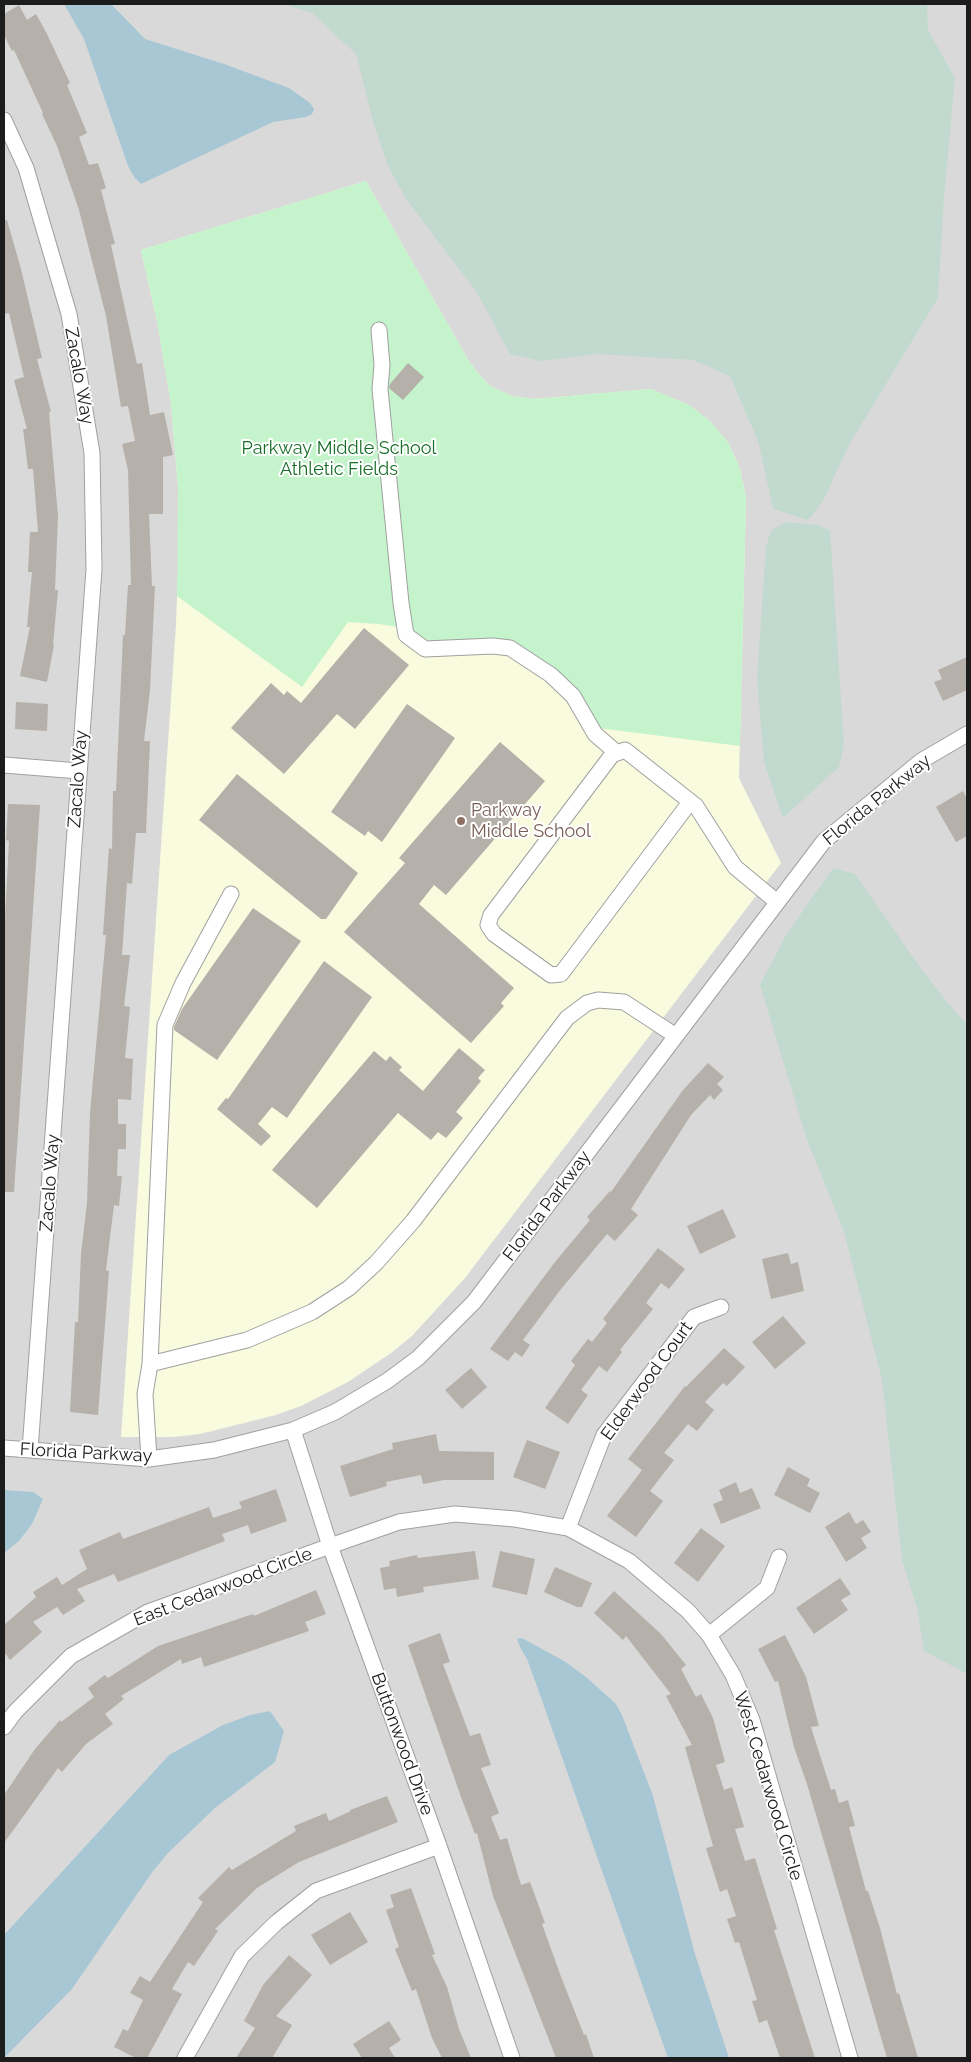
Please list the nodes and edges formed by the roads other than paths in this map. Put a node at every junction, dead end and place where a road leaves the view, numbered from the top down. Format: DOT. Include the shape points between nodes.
graph roads {
  1 [pos="4,120"];
  2 [pos="379,330"];
  3 [pos="967,734"];
  4 [pos="617,753"];
  5 [pos="4,765"];
  6 [pos="79,772"];
  7 [pos="690,802"];
  8 [pos="231,894"];
  9 [pos="778,902"];
  10 [pos="676,1036"];
  11 [pos="721,1307"];
  12 [pos="150,1364"];
  13 [pos="293,1430"];
  14 [pos="4,1448"];
  15 [pos="30,1450"];
  16 [pos="149,1459"];
  17 [pos="568,1528"];
  18 [pos="330,1546"];
  19 [pos="779,1557"];
  20 [pos="709,1635"];
  21 [pos="4,1727"];
  22 [pos="439,1846"];
  23 [pos="185,2058"];
  24 [pos="512,2058"];
  25 [pos="850,2058"];
  1 -- 6 [label="street, Zacalo Way" via="26,168 69,314 92,453 94,568"];
  2 -- 4 [label="street" via="380,389 406,635 425,649 510,648 551,676 573,696 595,734"];
  3 -- 9 [label="street, Florida Parkway" via="921,762 824,841"];
  4 -- 7 [label="street" via="625,750"];
  4 -- 7 [label="street" via="612,755 491,915 488,925 494,934 551,975 561,974"];
  5 -- 6 [label="street"];
  6 -- 15 [label="street, Zacalo Way"];
  7 -- 9 [label="street" via="696,806 735,868"];
  8 -- 12 [label="street" via="183,983 165,1025"];
  9 -- 10 [label="street, Florida Parkway"];
  10 -- 12 [label="street" via="624,1002 586,1002 567,1018 413,1221 349,1288 312,1312 248,1340"];
  10 -- 13 [label="street, Florida Parkway" via="474,1302 442,1336 387,1381 335,1412"];
  11 -- 17 [label="street, Elderwood Court" via="694,1316 604,1435"];
  12 -- 16 [label="street" via="145,1394"];
  13 -- 16 [label="street, Florida Parkway" via="214,1450"];
  13 -- 18 [label="street, Buttonwood Drive"];
  14 -- 15 [label="street, Florida Parkway"];
  15 -- 16 [label="street, Florida Parkway"];
  17 -- 18 [label="street, West Cedarwood Circle" via="455,1514 399,1522"];
  17 -- 20 [label="street, West Cedarwood Circle" via="630,1561 688,1611"];
  18 -- 21 [label="street, East Cedarwood Circle" via="148,1612 71,1656"];
  18 -- 22 [label="street, Buttonwood Drive"];
  19 -- 20 [label="street" via="767,1588"];
  20 -- 25 [label="street, West Cedarwood Circle" via="733,1675 752,1720"];
  22 -- 23 [label="street" via="316,1891 277,1922 242,1956"];
  22 -- 24 [label="street, Buttonwood Drive"];
}
